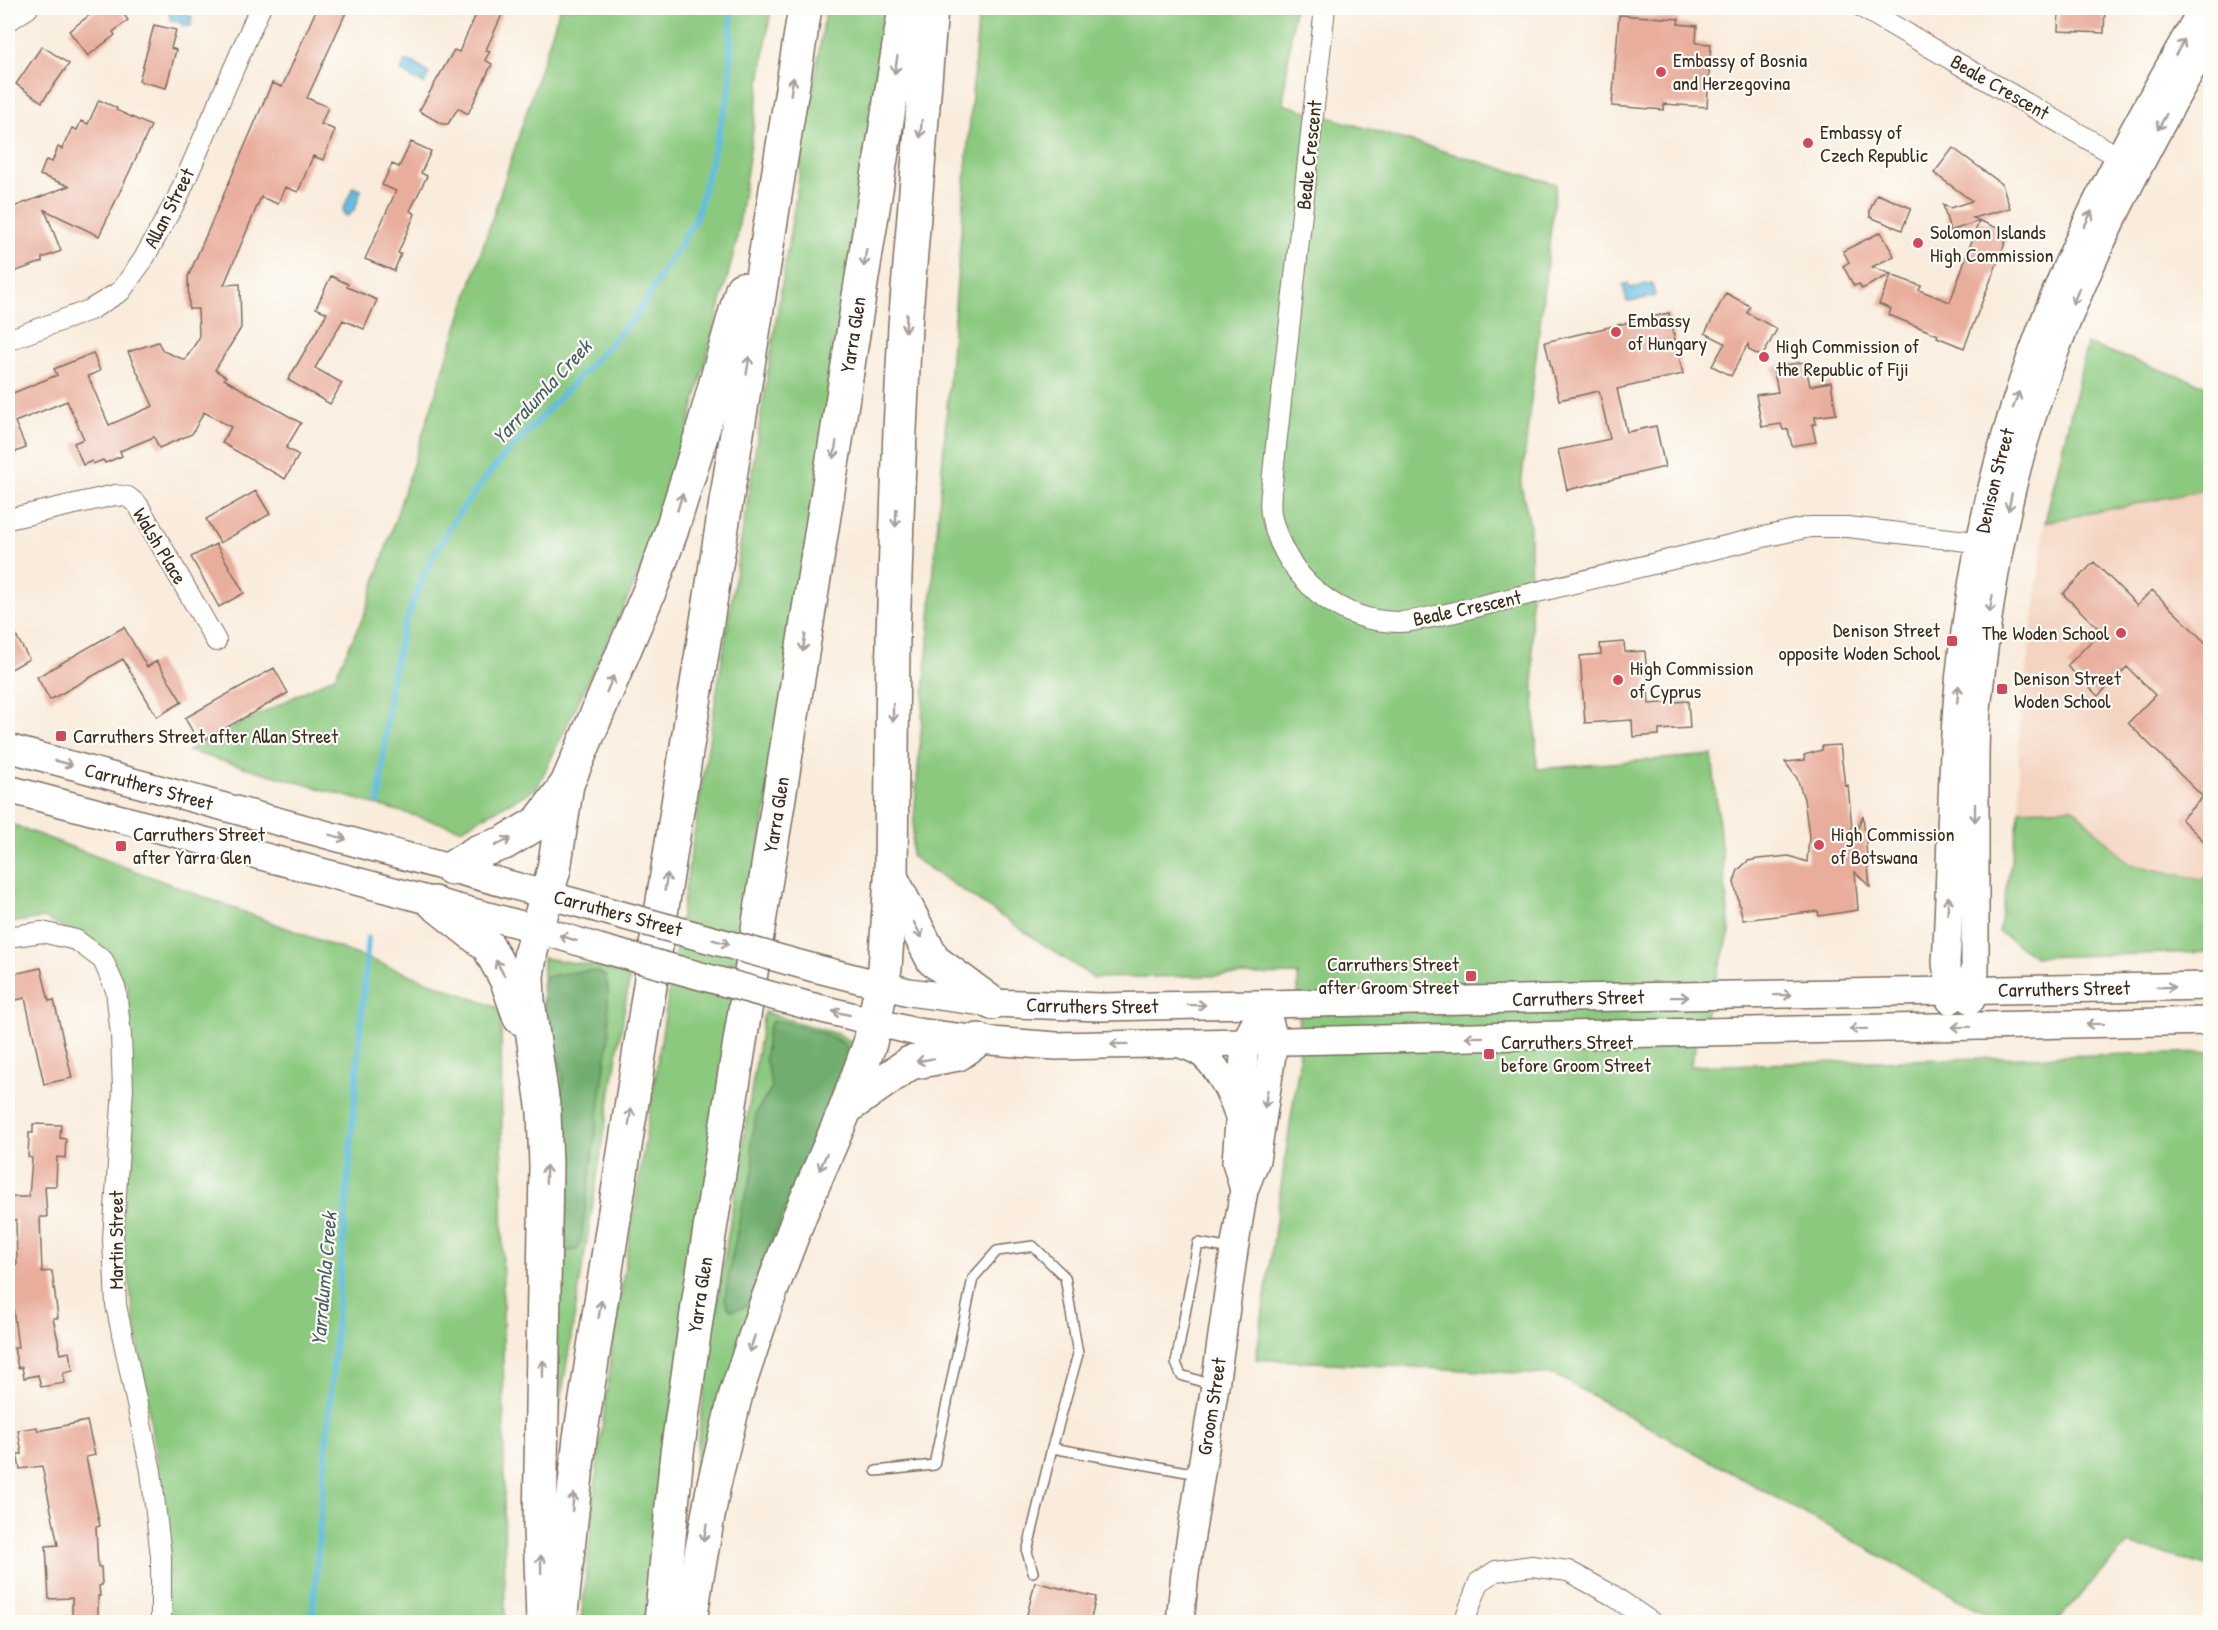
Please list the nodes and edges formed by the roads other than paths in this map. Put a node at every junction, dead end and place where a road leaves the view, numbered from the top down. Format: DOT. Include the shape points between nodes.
graph roads {
  1 [pos="28,8"];
  2 [pos="260,8"];
  3 [pos="805,8"];
  4 [pos="905,8"];
  5 [pos="931,8"];
  6 [pos="1325,8"];
  7 [pos="1863,8"];
  8 [pos="2203,8"];
  9 [pos="8,21"];
  10 [pos="2211,36"];
  11 [pos="783,144"];
  12 [pos="2128,162"];
  13 [pos="8,340"];
  14 [pos="8,519"];
  15 [pos="1991,544"];
  16 [pos="216,641"];
  17 [pos="8,748"];
  18 [pos="567,784"];
  19 [pos="8,789"];
  20 [pos="451,868"];
  21 [pos="891,878"];
  22 [pos="546,894"];
  23 [pos="434,903"];
  24 [pos="537,929"];
  25 [pos="8,938"];
  26 [pos="1975,962"];
  27 [pos="1946,963"];
  28 [pos="882,985"];
  29 [pos="2211,986"];
  30 [pos="2044,990"];
  31 [pos="1961,992"];
  32 [pos="1878,994"];
  33 [pos="992,1003"];
  34 [pos="1265,1005"];
  35 [pos="2211,1021"];
  36 [pos="875,1022"];
  37 [pos="2005,1026"];
  38 [pos="1917,1027"];
  39 [pos="978,1040"];
  40 [pos="1275,1041"];
  41 [pos="1245,1042"];
  42 [pos="1177,1043"];
  43 [pos="536,1062"];
  44 [pos="846,1108"];
  45 [pos="1240,1118"];
  46 [pos="1244,1190"];
  47 [pos="1234,1250"];
  48 [pos="1215,1386"];
  49 [pos="1052,1448"];
  50 [pos="876,1471"];
  51 [pos="1200,1474"];
  52 [pos="1033,1572"];
  53 [pos="161,1623"];
  54 [pos="543,1623"];
  55 [pos="560,1623"];
  56 [pos="661,1623"];
  57 [pos="690,1623"];
  58 [pos="1180,1623"];
  59 [pos="1464,1623"];
  60 [pos="1652,1623"];
  1 -- 9 [label="street"];
  2 -- 13 [label="street, Allan Street" via="177,199 121,291 90,310"];
  11 -- 3 [label="highway, one-way"];
  4 -- 56 [label="highway, Yarra Glen, one-way" via="700,1292 677,1453"];
  5 -- 21 [label="highway, one-way" via="900,430"];
  6 -- 15 [label="street, Beale Crescent" via="1271,516 1282,550 1302,579 1335,606 1370,618 1401,622 1810,527 1848,527"];
  7 -- 12 [label="street, Beale Crescent"];
  12 -- 8 [label="main road, Denison Street, one-way"];
  10 -- 12 [label="main road, Denison Street, one-way"];
  18 -- 11 [label="highway, one-way" via="671,532"];
  55 -- 11 [label="highway, one-way" via="580,1438"];
  12 -- 15 [label="main road, Denison Street" via="2062,276 2031,354 2008,424"];
  14 -- 16 [label="street, Walsh Place" via="115,495 128,497 138,505"];
  15 -- 26 [label="main road, Denison Street, one-way" via="1975,754"];
  27 -- 15 [label="main road, Denison Street, one-way" via="1958,690 1965,627"];
  17 -- 20 [label="main road, Carruthers Street, one-way"];
  20 -- 18 [label="highway, one-way" via="539,822"];
  18 -- 22 [label="highway" via="554,869"];
  19 -- 23 [label="main road, Carruthers Street"];
  20 -- 22 [label="main road, Carruthers Street"];
  21 -- 28 [label="highway"];
  21 -- 33 [label="highway, one-way" via="933,960"];
  22 -- 24 [label="highway"];
  22 -- 28 [label="main road, Carruthers Street, one-way, bridge"];
  23 -- 24 [label="main road, Carruthers Street"];
  43 -- 23 [label="highway, one-way" via="507,981 488,946"];
  36 -- 24 [label="main road, Carruthers Street, one-way, bridge"];
  24 -- 43 [label="highway" via="527,976"];
  25 -- 53 [label="street, Martin Street" via="42,932 76,940 103,960 116,990 123,1089 113,1239 116,1305 151,1471 161,1556"];
  26 -- 30 [label="main road"];
  26 -- 31 [label="main road, Denison Street" via="1975,972"];
  27 -- 31 [label="main road, Denison Street"];
  27 -- 32 [label="main road" via="1932,974"];
  28 -- 33 [label="main road, Carruthers Street"];
  28 -- 36 [label="highway"];
  30 -- 29 [label="main road, Carruthers Street, one-way"];
  30 -- 31 [label="main road, Carruthers Street"];
  31 -- 32 [label="main road, Carruthers Street"];
  31 -- 37 [label="main road, Denison Street"];
  31 -- 38 [label="main road, Denison Street"];
  34 -- 32 [label="main road, Carruthers Street, one-way"];
  33 -- 34 [label="main road, Carruthers Street, one-way" via="1100,1007"];
  34 -- 40 [label="main road, Groom Street"];
  34 -- 41 [label="main road, Groom Street"];
  35 -- 37 [label="main road, Carruthers Street, one-way"];
  36 -- 39 [label="main road, Carruthers Street"];
  36 -- 44 [label="highway"];
  37 -- 38 [label="main road, Carruthers Street, one-way"];
  38 -- 40 [label="main road, Carruthers Street, one-way"];
  42 -- 39 [label="main road, Carruthers Street, one-way" via="1056,1046"];
  39 -- 44 [label="highway, one-way" via="958,1054 910,1063"];
  40 -- 41 [label="main road, Carruthers Street"];
  40 -- 46 [label="main road, Groom Street, one-way" via="1256,1160"];
  41 -- 42 [label="main road, Carruthers Street"];
  41 -- 45 [label="main road, Groom Street"];
  42 -- 45 [label="main road" via="1198,1050 1210,1063 1232,1095"];
  54 -- 43 [label="highway, one-way" via="540,1527 546,1166 544,1112"];
  44 -- 57 [label="highway, one-way" via="766,1304 736,1394 714,1484"];
  45 -- 46 [label="main road, Groom Street" via="1236,1162"];
  46 -- 47 [label="main road, Groom Street"];
  47 -- 48 [label="main road, Groom Street"];
  47 -- 48 [label="lane" via="1198,1243 1176,1363 1186,1378"];
  48 -- 51 [label="main road, Groom Street"];
  49 -- 50 [label="lane" via="1078,1354 1065,1277 1033,1246 997,1251 973,1278 934,1465"];
  49 -- 51 [label="lane"];
  49 -- 52 [label="lane" via="1027,1552"];
  51 -- 58 [label="main road, Groom Street"];
  59 -- 60 [label="street" via="1479,1582 1496,1571 1532,1566 1568,1571"];
}
